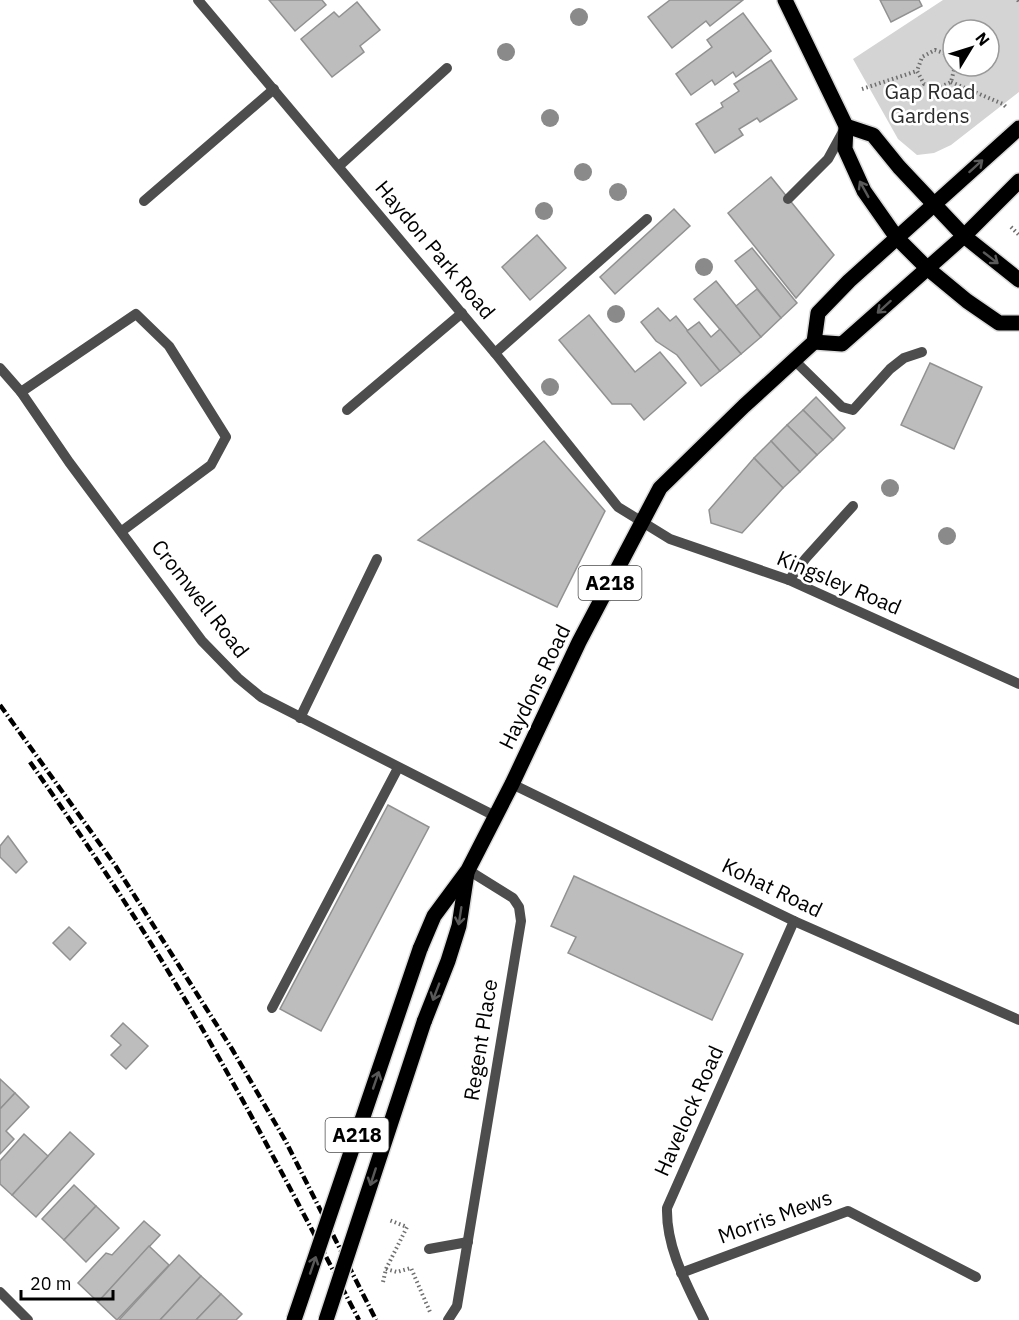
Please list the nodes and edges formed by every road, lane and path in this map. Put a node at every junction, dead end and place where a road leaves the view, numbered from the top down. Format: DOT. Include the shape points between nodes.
graph roads {
  1 [pos="198,0"];
  2 [pos="785,0"];
  3 [pos="941,52"];
  4 [pos="447,68"];
  5 [pos="917,71"];
  6 [pos="952,78"];
  7 [pos="951,82"];
  8 [pos="274,89"];
  9 [pos="862,89"];
  10 [pos="1003,104"];
  11 [pos="846,126"];
  12 [pos="1019,128"];
  13 [pos="339,166"];
  14 [pos="1019,181"];
  15 [pos="789,199"];
  16 [pos="144,201"];
  17 [pos="934,204"];
  18 [pos="647,219"];
  19 [pos="1011,227"];
  20 [pos="1019,235"];
  21 [pos="964,236"];
  22 [pos="897,238"];
  23 [pos="927,268"];
  24 [pos="1019,280"];
  25 [pos="462,313"];
  26 [pos="1019,323"];
  27 [pos="814,342"];
  28 [pos="922,352"];
  29 [pos="495,353"];
  30 [pos="794,360"];
  31 [pos="0,368"];
  32 [pos="21,392"];
  33 [pos="347,410"];
  34 [pos="853,506"];
  35 [pos="642,523"];
  36 [pos="122,531"];
  37 [pos="377,559"];
  38 [pos="789,580"];
  39 [pos="1019,684"];
  40 [pos="300,718"];
  41 [pos="398,768"];
  42 [pos="512,784"];
  43 [pos="495,816"];
  44 [pos="468,870"];
  45 [pos="794,921"];
  46 [pos="272,1008"];
  47 [pos="1019,1020"];
  48 [pos="389,1220"];
  49 [pos="468,1242"];
  50 [pos="429,1249"];
  51 [pos="386,1269"];
  52 [pos="681,1273"];
  53 [pos="976,1277"];
  54 [pos="383,1282"];
  55 [pos="0,1292"];
  56 [pos="28,1320"];
  57 [pos="294,1320"];
  58 [pos="326,1320"];
  59 [pos="434,1320"];
  60 [pos="448,1320"];
  61 [pos="704,1320"];
  1 -- 8 [label="street, Haydon Park Road"];
  2 -- 11 [label="main road"];
  3 -- 5 [label="path" via="935,50 922,57"];
  4 -- 13 [label="street"];
  5 -- 7 [label="path" via="924,84 938,88"];
  5 -- 9 [label="path"];
  6 -- 7 [label="path"];
  7 -- 10 [label="path"];
  8 -- 13 [label="street, Haydon Park Road"];
  8 -- 16 [label="street"];
  11 -- 15 [label="street" via="828,159"];
  11 -- 17 [label="main road" via="873,135"];
  22 -- 11 [label="main road, one-way" via="864,191 844,149"];
  17 -- 12 [label="main road, one-way"];
  13 -- 25 [label="street, Haydon Park Road"];
  14 -- 21 [label="main road"];
  17 -- 21 [label="main road"];
  17 -- 22 [label="main road"];
  18 -- 29 [label="street"];
  19 -- 20 [label="path"];
  21 -- 23 [label="main road"];
  21 -- 24 [label="main road, one-way"];
  22 -- 23 [label="main road"];
  22 -- 27 [label="main road" via="818,313"];
  23 -- 26 [label="main road" via="999,322"];
  23 -- 27 [label="main road, one-way" via="842,344"];
  25 -- 29 [label="street, Haydon Park Road"];
  25 -- 33 [label="street"];
  27 -- 30 [label="main road, Haydons Road / A218"];
  28 -- 30 [label="street" via="904,358 890,369 853,410 842,407"];
  29 -- 35 [label="street, Haydon Park Road" via="618,507"];
  30 -- 35 [label="main road, Haydons Road / A218" via="672,474"];
  31 -- 32 [label="street, Cromwell Road"];
  32 -- 36 [label="street, Cromwell Road"];
  32 -- 36 [label="street" via="136,314 169,346 226,437 211,465"];
  34 -- 38 [label="street"];
  35 -- 38 [label="street, Kingsley Road" via="670,538"];
  35 -- 42 [label="main road, Haydons Road / A218" via="579,642"];
  36 -- 40 [label="street, Cromwell Road" via="216,656 261,697"];
  37 -- 40 [label="street"];
  38 -- 39 [label="street, Kingsley Road"];
  40 -- 41 [label="street, Cromwell Road"];
  41 -- 43 [label="street, Cromwell Road"];
  41 -- 46 [label="street"];
  42 -- 43 [label="main road, Haydons Road / A218"];
  42 -- 45 [label="street, Kohat Road"];
  43 -- 44 [label="main road, Haydons Road / A218"];
  44 -- 49 [label="street, Regent Place" via="513,898 521,921"];
  57 -- 44 [label="main road, Haydons Road / A218, one-way, bridge" via="420,949 434,916"];
  44 -- 58 [label="main road, Haydons Road / A218, one-way, bridge" via="459,926 448,961 424,1022"];
  45 -- 47 [label="street, Kohat Road"];
  45 -- 52 [label="street, Havelock Road" via="667,1208 666,1226"];
  48 -- 51 [label="path" via="407,1227"];
  49 -- 50 [label="street"];
  49 -- 60 [label="street, Regent Place" via="457,1306"];
  51 -- 54 [label="path"];
  51 -- 59 [label="path" via="397,1272 411,1268"];
  52 -- 53 [label="street, Morris Mews" via="848,1211"];
  52 -- 61 [label="street, Havelock Road"];
  55 -- 56 [label="street"];
}
